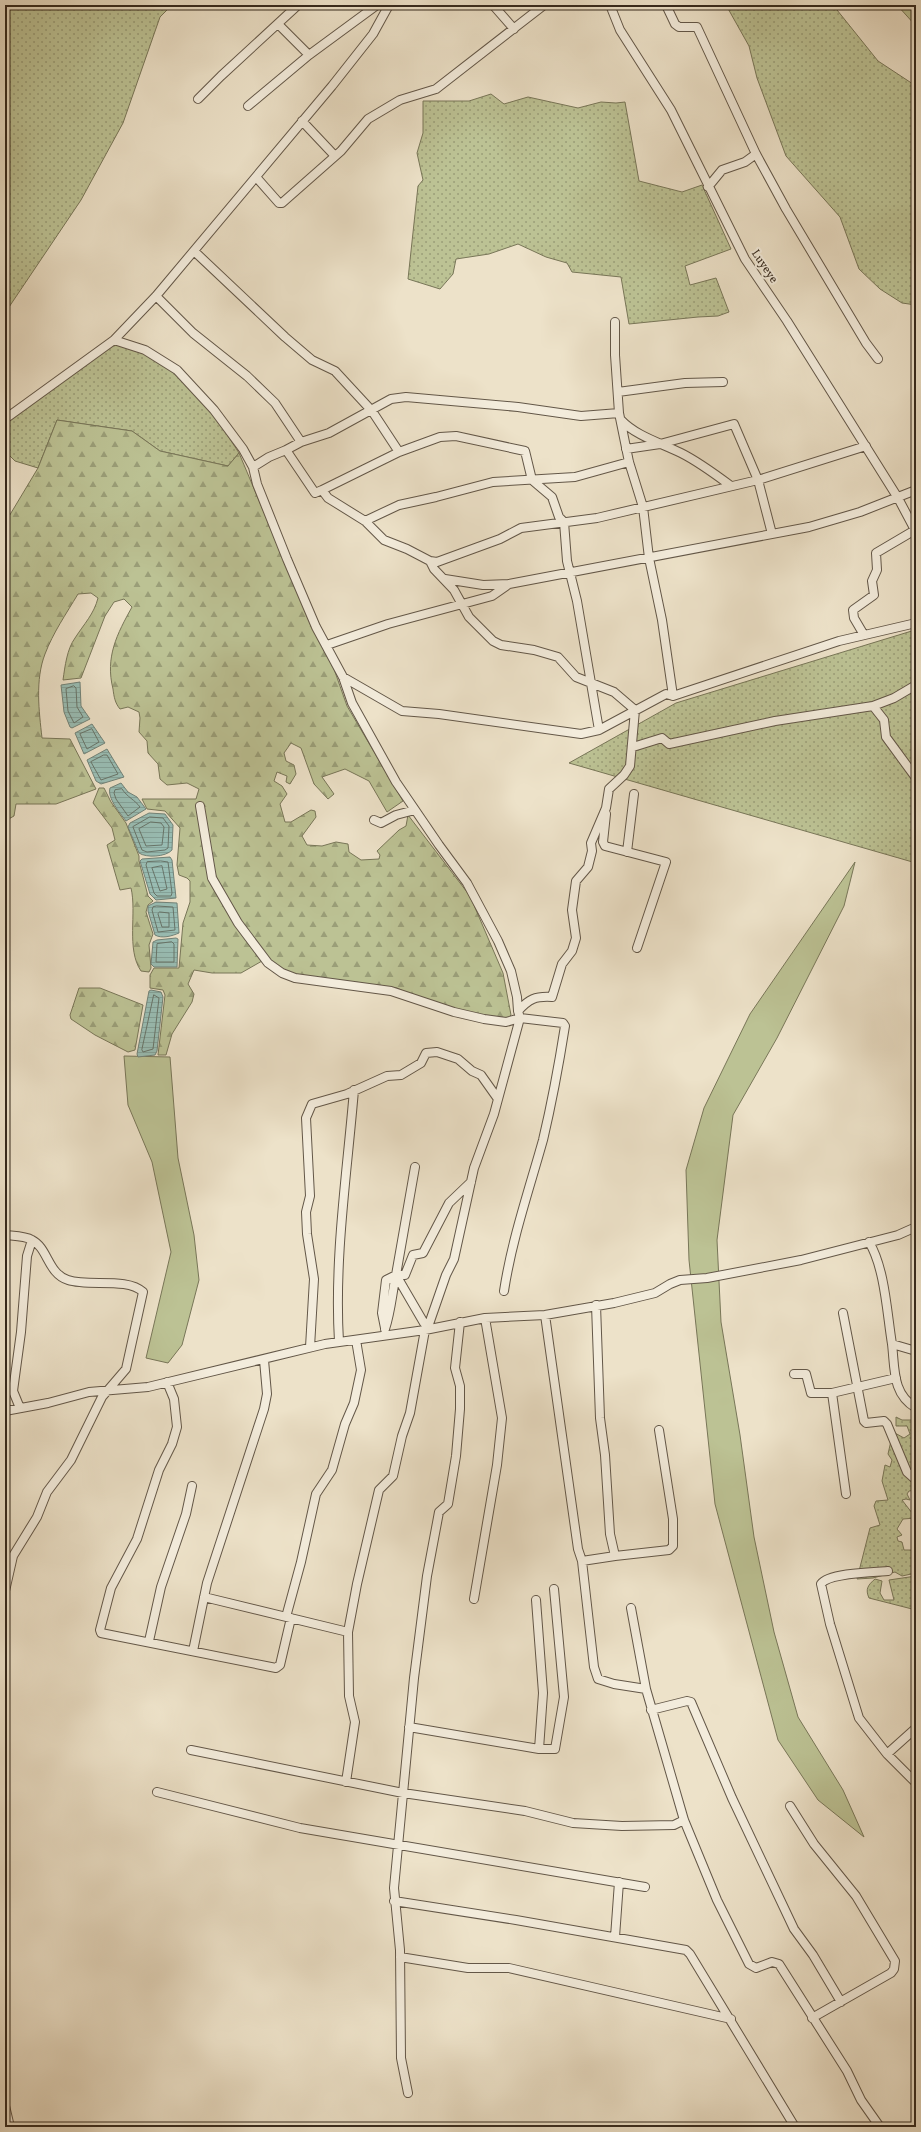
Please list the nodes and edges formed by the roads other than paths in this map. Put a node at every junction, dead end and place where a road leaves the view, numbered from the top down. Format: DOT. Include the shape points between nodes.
graph roads {
  1 [pos="298,5"];
  2 [pos="377,5"];
  3 [pos="389,5"];
  4 [pos="493,5"];
  5 [pos="544,5"];
  6 [pos="610,5"];
  7 [pos="666,5"];
  8 [pos="278,24"];
  9 [pos="514,29"];
  10 [pos="309,55"];
  11 [pos="198,99"];
  12 [pos="248,106"];
  13 [pos="302,121"];
  14 [pos="756,154"];
  15 [pos="335,156"];
  16 [pos="256,177"];
  17 [pos="708,187"];
  18 [pos="194,251"];
  19 [pos="156,296"];
  20 [pos="615,322"];
  21 [pos="114,340"];
  22 [pos="878,360"];
  23 [pos="724,382"];
  24 [pos="618,392"];
  25 [pos="372,411"];
  26 [pos="620,417"];
  27 [pos="5,419"];
  28 [pos="301,442"];
  29 [pos="660,444"];
  30 [pos="866,446"];
  31 [pos="626,448"];
  32 [pos="286,450"];
  33 [pos="400,452"];
  34 [pos="629,462"];
  35 [pos="253,467"];
  36 [pos="532,480"];
  37 [pos="758,480"];
  38 [pos="731,486"];
  39 [pos="322,490"];
  40 [pos="916,490"];
  41 [pos="898,498"];
  42 [pos="643,507"];
  43 [pos="366,521"];
  44 [pos="564,522"];
  45 [pos="916,531"];
  46 [pos="772,534"];
  47 [pos="649,558"];
  48 [pos="430,561"];
  49 [pos="570,573"];
  50 [pos="445,579"];
  51 [pos="509,584"];
  52 [pos="461,604"];
  53 [pos="916,623"];
  54 [pos="864,635"];
  55 [pos="327,645"];
  56 [pos="343,677"];
  57 [pos="591,682"];
  58 [pos="916,685"];
  59 [pos="673,696"];
  60 [pos="873,706"];
  61 [pos="635,710"];
  62 [pos="599,730"];
  63 [pos="634,747"];
  64 [pos="916,778"];
  65 [pos="634,794"];
  66 [pos="200,806"];
  67 [pos="606,808"];
  68 [pos="414,810"];
  69 [pos="374,820"];
  70 [pos="627,852"];
  71 [pos="637,948"];
  72 [pos="519,1014"];
  73 [pos="354,1090"];
  74 [pos="498,1099"];
  75 [pos="415,1167"];
  76 [pos="470,1182"];
  77 [pos="916,1227"];
  78 [pos="5,1234"];
  79 [pos="32,1240"];
  80 [pos="869,1242"];
  81 [pos="396,1275"];
  82 [pos="504,1291"];
  83 [pos="596,1305"];
  84 [pos="843,1313"];
  85 [pos="545,1315"];
  86 [pos="485,1318"];
  87 [pos="460,1322"];
  88 [pos="427,1327"];
  89 [pos="380,1336"];
  90 [pos="356,1340"];
  91 [pos="339,1342"];
  92 [pos="892,1344"];
  93 [pos="310,1347"];
  94 [pos="916,1351"];
  95 [pos="264,1360"];
  96 [pos="794,1374"];
  97 [pos="896,1378"];
  98 [pos="167,1382"];
  99 [pos="856,1387"];
  100 [pos="106,1392"];
  101 [pos="832,1393"];
  102 [pos="20,1408"];
  103 [pos="916,1408"];
  104 [pos="5,1410"];
  105 [pos="659,1430"];
  106 [pos="916,1480"];
  107 [pos="192,1486"];
  108 [pos="846,1494"];
  109 [pos="615,1556"];
  110 [pos="582,1561"];
  111 [pos="888,1571"];
  112 [pos="554,1589"];
  113 [pos="5,1591"];
  114 [pos="204,1597"];
  115 [pos="474,1599"];
  116 [pos="536,1600"];
  117 [pos="632,1608"];
  118 [pos="288,1618"];
  119 [pos="348,1632"];
  120 [pos="149,1641"];
  121 [pos="193,1650"];
  122 [pos="646,1689"];
  123 [pos="652,1710"];
  124 [pos="409,1727"];
  125 [pos="916,1728"];
  126 [pos="539,1749"];
  127 [pos="191,1750"];
  128 [pos="887,1754"];
  129 [pos="346,1782"];
  130 [pos="916,1783"];
  131 [pos="157,1792"];
  132 [pos="403,1793"];
  133 [pos="790,1806"];
  134 [pos="684,1820"];
  135 [pos="398,1845"];
  136 [pos="619,1882"];
  137 [pos="645,1887"];
  138 [pos="394,1901"];
  139 [pos="615,1937"];
  140 [pos="400,1957"];
  141 [pos="841,2002"];
  142 [pos="812,2018"];
  143 [pos="731,2019"];
  144 [pos="408,2093"];
  145 [pos="5,2106"];
  146 [pos="10,2127"];
  147 [pos="795,2127"];
  148 [pos="880,2127"];
  1 -- 8 [label="street"];
  2 -- 10 [label="street"];
  3 -- 13 [label="street" via="373,34"];
  4 -- 9 [label="street"];
  5 -- 9 [label="street"];
  6 -- 17 [label="street, Luyeye" via="620,30 671,110"];
  7 -- 14 [label="street" via="679,27 697,26"];
  8 -- 10 [label="street"];
  8 -- 11 [label="street"];
  9 -- 15 [label="street" via="436,89 400,100 368,119"];
  10 -- 12 [label="street"];
  13 -- 15 [label="street"];
  13 -- 16 [label="street"];
  14 -- 17 [label="street" via="745,162 722,170"];
  14 -- 22 [label="street" via="835,293"];
  15 -- 16 [label="street" via="282,203 279,203"];
  16 -- 18 [label="street"];
  17 -- 30 [label="street, Luyeye" via="745,259 788,321"];
  18 -- 19 [label="street"];
  18 -- 25 [label="street" via="312,360 335,371"];
  19 -- 21 [label="street"];
  19 -- 28 [label="street" via="193,333 247,376 274,403"];
  20 -- 24 [label="street"];
  21 -- 27 [label="street"];
  21 -- 35 [label="street" via="145,350 177,370 214,410"];
  23 -- 24 [label="street" via="685,383"];
  24 -- 26 [label="street"];
  25 -- 26 [label="street" via="391,399 406,397 518,407 581,416"];
  25 -- 28 [label="street" via="329,433"];
  25 -- 33 [label="street"];
  26 -- 29 [label="street" via="628,428"];
  26 -- 31 [label="street"];
  28 -- 32 [label="street"];
  29 -- 31 [label="street"];
  29 -- 37 [label="street" via="734,424"];
  29 -- 38 [label="street" via="706,468"];
  30 -- 37 [label="street"];
  30 -- 41 [label="street, Luyeye"];
  31 -- 34 [label="street"];
  32 -- 35 [label="street"];
  32 -- 39 [label="street" via="314,493"];
  33 -- 36 [label="street" via="440,437 456,436 526,451"];
  33 -- 39 [label="street"];
  34 -- 36 [label="street" via="574,477"];
  34 -- 42 [label="street"];
  35 -- 55 [label="street" via="286,559 316,627"];
  36 -- 43 [label="street" via="493,482 436,498 399,504"];
  36 -- 44 [label="street" via="552,497 558,517"];
  37 -- 38 [label="street"];
  37 -- 46 [label="street"];
  38 -- 42 [label="street"];
  39 -- 43 [label="street" via="328,498"];
  40 -- 41 [label="street"];
  41 -- 45 [label="street, Luyeye"];
  41 -- 46 [label="street" via="809,527"];
  42 -- 44 [label="street" via="597,518"];
  42 -- 47 [label="street"];
  43 -- 48 [label="street" via="384,540"];
  44 -- 48 [label="street" via="521,528 500,539 437,562"];
  44 -- 49 [label="street"];
  45 -- 54 [label="street" via="876,553 876,570 872,581 874,595 853,610 854,618"];
  46 -- 47 [label="street"];
  47 -- 49 [label="street"];
  47 -- 59 [label="street" via="662,620"];
  48 -- 50 [label="street"];
  49 -- 51 [label="street"];
  49 -- 57 [label="street"];
  50 -- 51 [label="street" via="483,586"];
  50 -- 52 [label="street"];
  51 -- 52 [label="street" via="492,596"];
  52 -- 55 [label="street" via="388,624"];
  52 -- 57 [label="street" via="469,617 493,641 558,657 572,673"];
  53 -- 54 [label="street"];
  54 -- 59 [label="street"];
  55 -- 56 [label="street"];
  56 -- 62 [label="street" via="402,711 554,729 572,734"];
  56 -- 68 [label="street" via="352,703"];
  57 -- 61 [label="street" via="618,695"];
  57 -- 62 [label="street"];
  58 -- 60 [label="street" via="894,698"];
  59 -- 61 [label="street" via="666,694"];
  60 -- 63 [label="street" via="775,721 669,744 662,738"];
  60 -- 64 [label="street" via="884,720 886,737"];
  61 -- 62 [label="street"];
  61 -- 63 [label="street"];
  63 -- 67 [label="street" via="629,770 610,787"];
  65 -- 70 [label="street"];
  66 -- 72 [label="street" via="212,878 238,923 260,953 282,973 295,978 391,991 484,1019 506,1022"];
  67 -- 70 [label="street" via="603,845"];
  67 -- 72 [label="street" via="591,843 588,867 575,884 572,910 576,938 572,950 562,964 552,997 538,997 524,1004"];
  68 -- 69 [label="street" via="381,823"];
  68 -- 72 [label="street" via="464,878 498,941 511,971"];
  70 -- 71 [label="street" via="666,863"];
  72 -- 74 [label="street"];
  72 -- 82 [label="street" via="563,1022 566,1026 546,1126 510,1254"];
  73 -- 74 [label="street" via="387,1076 401,1075 421,1063 426,1053 437,1052 458,1059 472,1071 481,1074"];
  73 -- 91 [label="street" via="340,1239"];
  73 -- 93 [label="street" via="312,1104 306,1118 310,1196 306,1212 307,1234 314,1279"];
  74 -- 76 [label="street"];
  75 -- 81 [label="street"];
  76 -- 81 [label="street" via="449,1203 423,1252 413,1255 405,1275"];
  76 -- 88 [label="street" via="454,1259"];
  77 -- 80 [label="street" via="898,1235"];
  78 -- 79 [label="street"];
  79 -- 100 [label="street" via="57,1274 66,1280 128,1286 143,1292 126,1369"];
  79 -- 102 [label="street" via="27,1256 13,1391"];
  80 -- 83 [label="street" via="775,1265 707,1278 680,1280 655,1293"];
  80 -- 92 [label="street" via="874,1250 883,1284"];
  81 -- 88 [label="street"];
  81 -- 89 [label="street" via="390,1314"];
  83 -- 85 [label="street"];
  83 -- 109 [label="street" via="600,1418 610,1534"];
  84 -- 99 [label="street"];
  85 -- 86 [label="street"];
  85 -- 110 [label="street" via="577,1542"];
  86 -- 87 [label="street"];
  86 -- 115 [label="street" via="502,1418 498,1465"];
  87 -- 88 [label="street"];
  87 -- 124 [label="street" via="456,1368 460,1386 460,1409 455,1462 448,1504 439,1512 430,1554"];
  88 -- 89 [label="street"];
  88 -- 119 [label="street" via="394,1476 379,1490"];
  89 -- 90 [label="street"];
  90 -- 91 [label="street"];
  90 -- 118 [label="street" via="361,1370 354,1404 345,1424 332,1470 316,1494"];
  91 -- 93 [label="street"];
  92 -- 94 [label="street"];
  92 -- 97 [label="street"];
  93 -- 95 [label="street"];
  95 -- 98 [label="street"];
  95 -- 114 [label="street" via="267,1394 264,1409"];
  96 -- 101 [label="street" via="806,1374 811,1393"];
  97 -- 99 [label="street"];
  97 -- 103 [label="street" via="901,1396"];
  98 -- 100 [label="street"];
  98 -- 120 [label="street" via="174,1399 177,1427 159,1470 137,1539 111,1588 100,1630 104,1634"];
  99 -- 101 [label="street"];
  99 -- 106 [label="street" via="864,1421 884,1421 887,1424 907,1472"];
  100 -- 102 [label="street" via="89,1392"];
  100 -- 113 [label="street" via="71,1460 47,1492 38,1517 13,1556"];
  101 -- 108 [label="street"];
  102 -- 104 [label="street"];
  105 -- 109 [label="street" via="673,1519 673,1546 669,1550"];
  107 -- 120 [label="street" via="186,1514 161,1587"];
  109 -- 110 [label="street"];
  110 -- 122 [label="street" via="594,1667 598,1679"];
  111 -- 128 [label="street" via="849,1574 823,1581 821,1584 830,1624 859,1718"];
  112 -- 126 [label="street" via="564,1697 555,1749"];
  114 -- 118 [label="street"];
  114 -- 121 [label="street"];
  116 -- 126 [label="street" via="543,1693"];
  117 -- 122 [label="street"];
  118 -- 119 [label="street"];
  118 -- 121 [label="street" via="280,1665 276,1668"];
  119 -- 129 [label="street" via="349,1696 355,1722"];
  120 -- 121 [label="street"];
  122 -- 123 [label="street"];
  123 -- 134 [label="street"];
  123 -- 141 [label="street" via="691,1702 729,1792 794,1929"];
  124 -- 126 [label="street"];
  124 -- 132 [label="street"];
  125 -- 128 [label="street"];
  127 -- 129 [label="street"];
  128 -- 130 [label="street"];
  129 -- 132 [label="street"];
  131 -- 135 [label="street" via="300,1828"];
  132 -- 134 [label="street" via="525,1811 555,1820 586,1824 674,1825"];
  132 -- 135 [label="street"];
  133 -- 141 [label="street" via="814,1844 856,1896 895,1961 891,1973"];
  134 -- 142 [label="street" via="717,1900 749,1964 756,1968 772,1962 779,1964"];
  135 -- 136 [label="street"];
  135 -- 138 [label="street"];
  136 -- 137 [label="street"];
  136 -- 139 [label="street"];
  138 -- 139 [label="street"];
  138 -- 140 [label="street"];
  139 -- 143 [label="street" via="686,1950"];
  140 -- 143 [label="street" via="468,1968 510,1968"];
  140 -- 144 [label="street" via="401,2058"];
  141 -- 142 [label="street"];
  142 -- 148 [label="street"];
  143 -- 147 [label="street"];
  145 -- 146 [label="street"];
}
